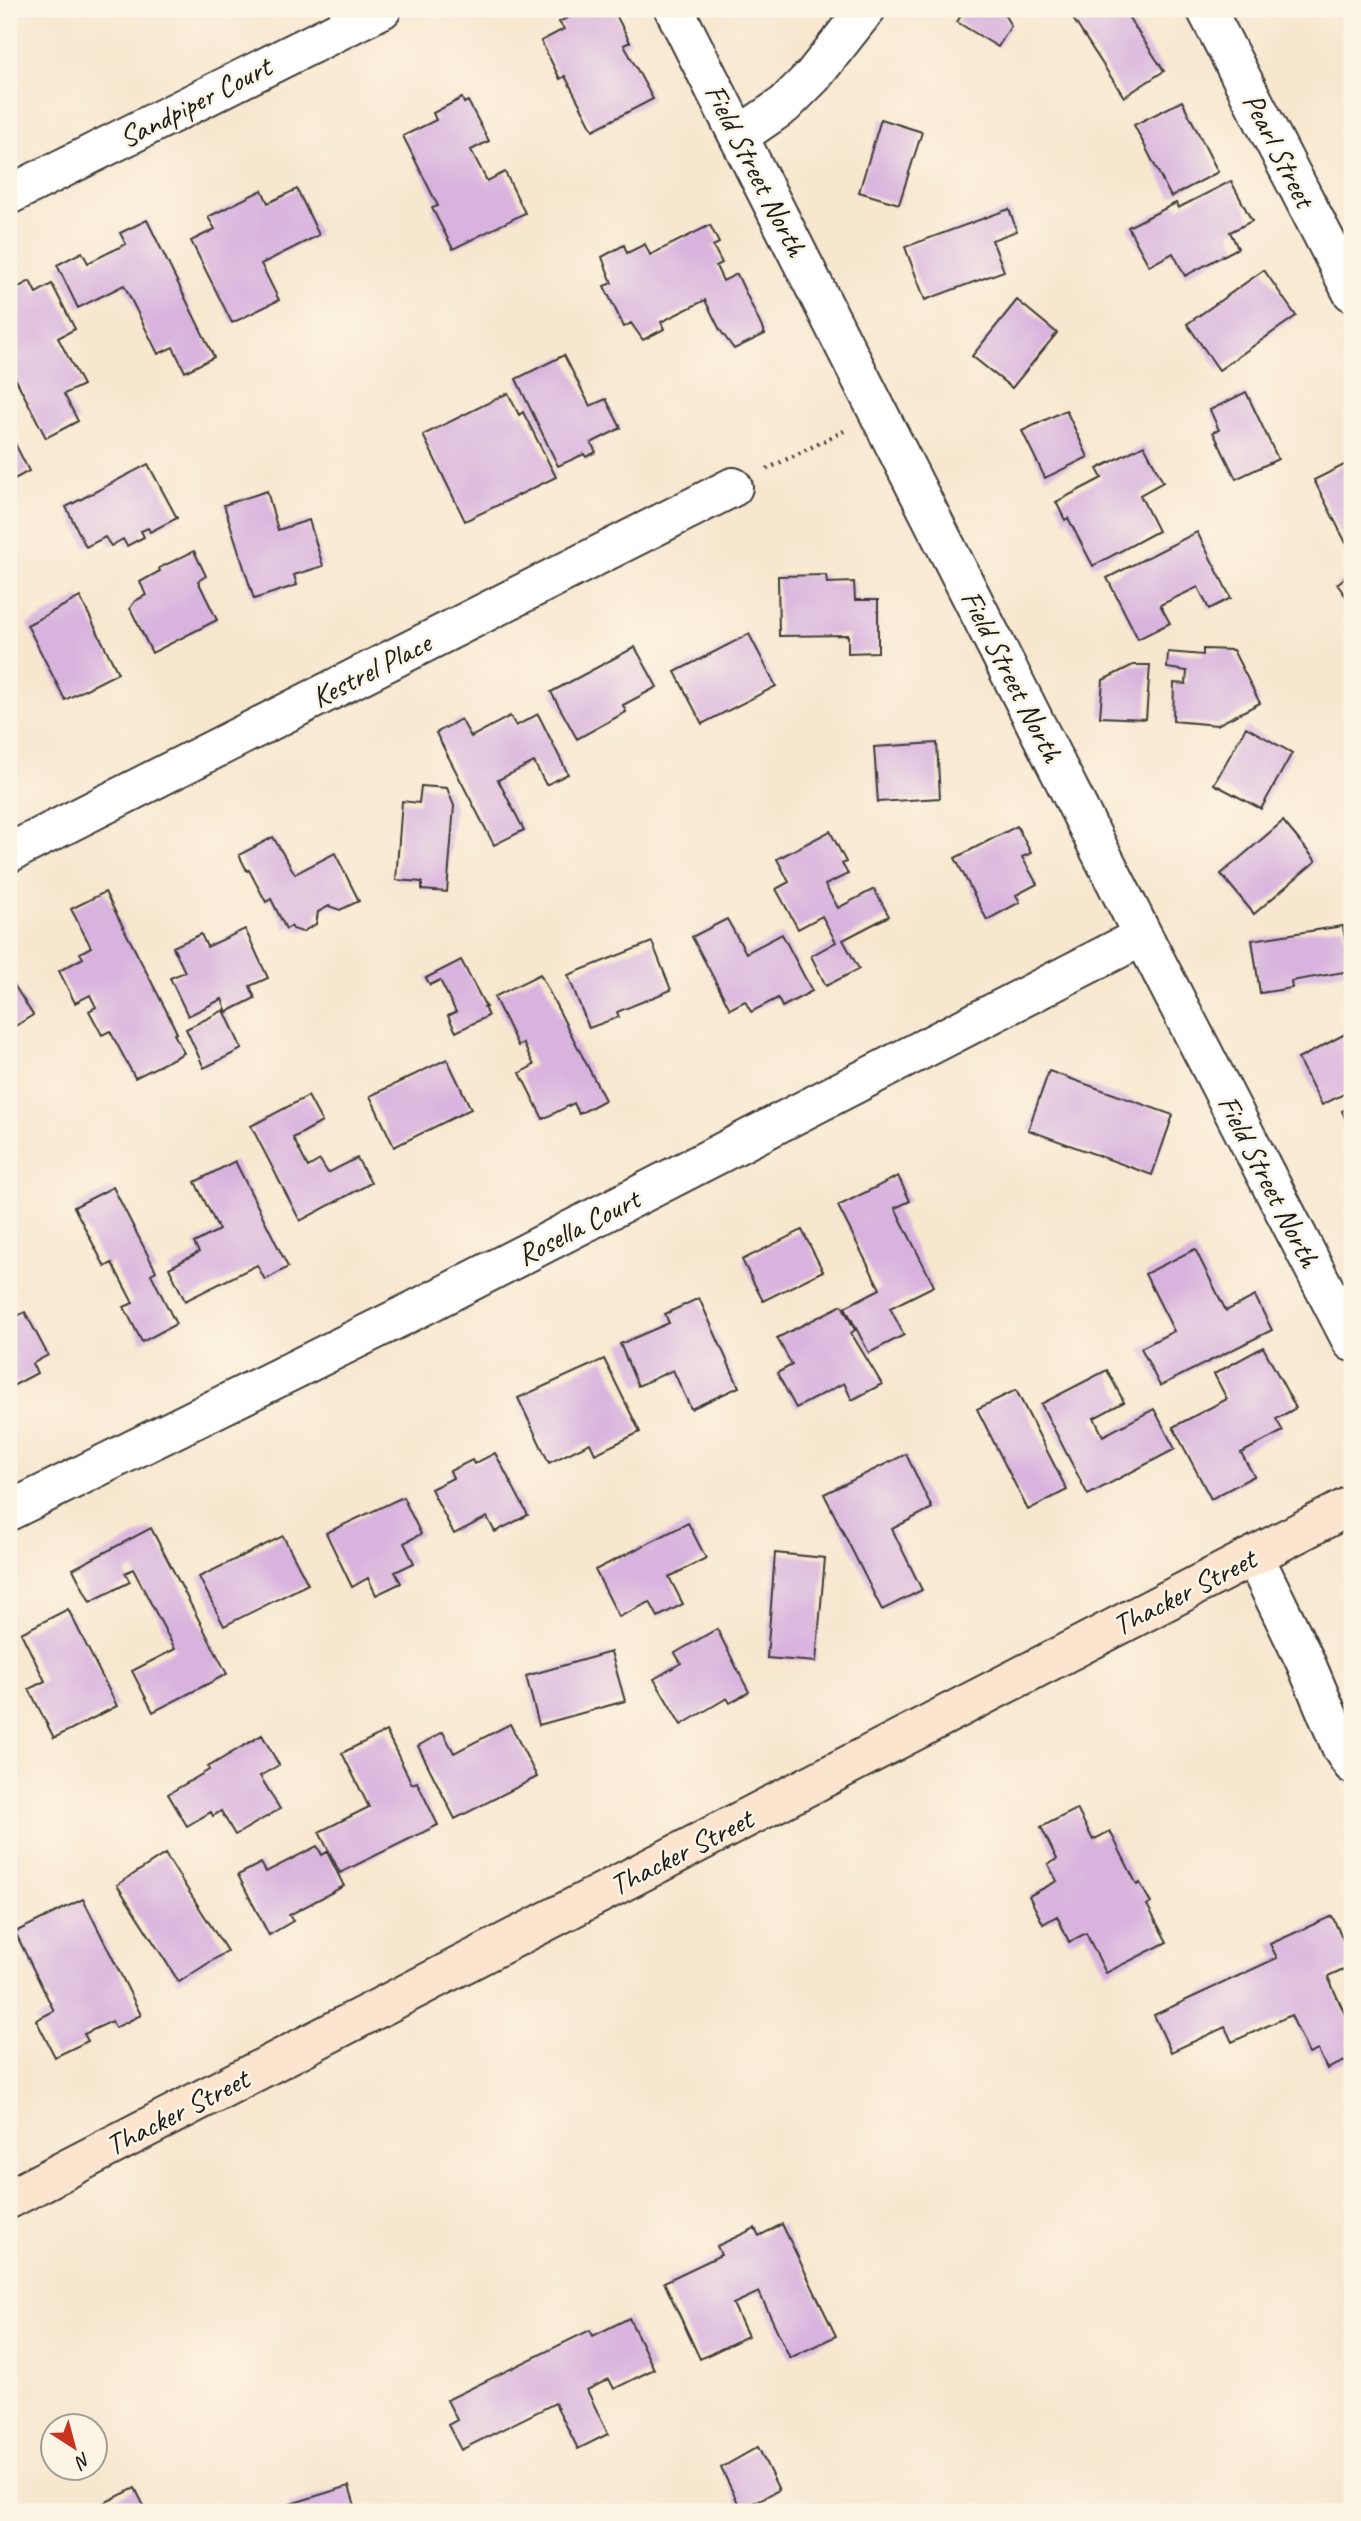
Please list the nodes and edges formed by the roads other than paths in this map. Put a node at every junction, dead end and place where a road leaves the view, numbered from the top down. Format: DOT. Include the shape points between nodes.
graph roads {
  1 [pos="382,9"];
  2 [pos="674,9"];
  3 [pos="866,9"];
  4 [pos="1206,9"];
  5 [pos="739,136"];
  6 [pos="9,195"];
  7 [pos="1352,292"];
  8 [pos="733,487"];
  9 [pos="9,853"];
  10 [pos="1143,936"];
  11 [pos="1352,1342"];
  12 [pos="1352,1505"];
  13 [pos="9,1511"];
  14 [pos="1254,1556"];
  15 [pos="1352,1764"];
  16 [pos="9,2199"];
  1 -- 6 [label="street, Sandpiper Court"];
  2 -- 5 [label="street, Field Street North"];
  3 -- 5 [label="street" via="813,76 784,105"];
  4 -- 7 [label="street, Pearl Street"];
  5 -- 10 [label="street, Field Street North"];
  8 -- 9 [label="street, Kestrel Place"];
  10 -- 11 [label="street, Field Street North"];
  10 -- 13 [label="street, Rosella Court" via="426,1305"];
  12 -- 14 [label="street, Thacker Street"];
  14 -- 15 [label="street"];
  14 -- 16 [label="street, Thacker Street"];
}
